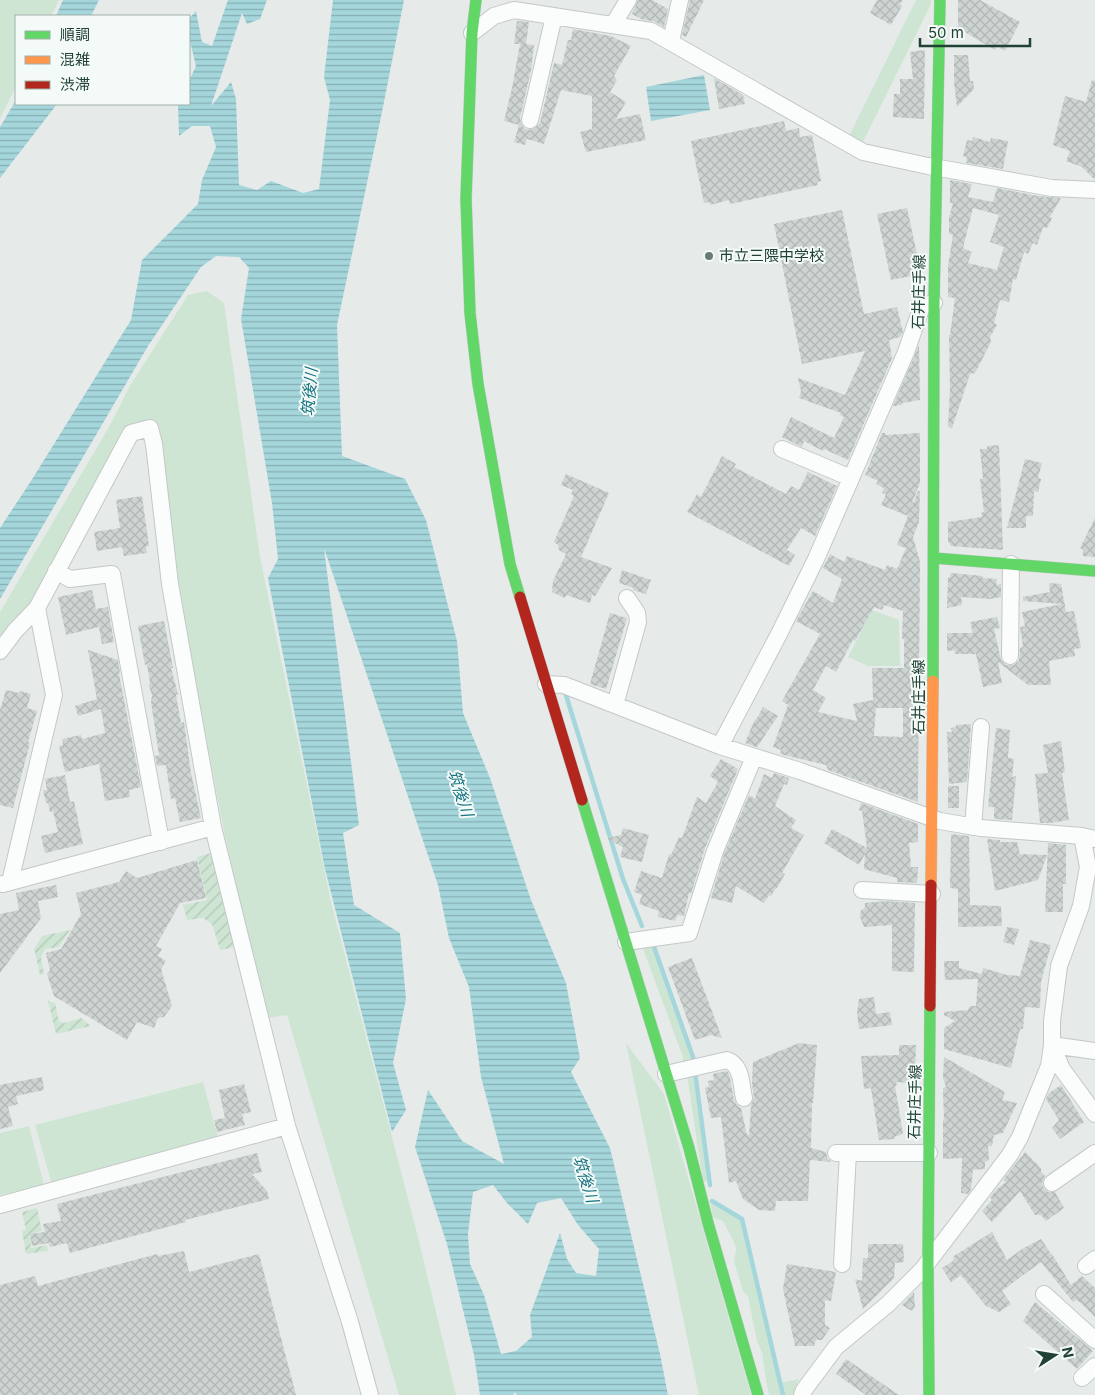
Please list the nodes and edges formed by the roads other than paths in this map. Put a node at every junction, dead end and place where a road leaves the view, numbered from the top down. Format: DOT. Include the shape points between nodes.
graph roads {
  1 [pos="476,0"];
  2 [pos="628,0"];
  3 [pos="680,0"];
  4 [pos="940,0"];
  5 [pos="554,16"];
  6 [pos="612,25"];
  7 [pos="472,33"];
  8 [pos="671,41"];
  9 [pos="530,120"];
  10 [pos="937,167"];
  11 [pos="1095,190"];
  12 [pos="934,303"];
  13 [pos="782,449"];
  14 [pos="851,478"];
  15 [pos="934,558"];
  16 [pos="1011,564"];
  17 [pos="56,571"];
  18 [pos="1095,571"];
  19 [pos="627,598"];
  20 [pos="37,608"];
  21 [pos="0,651"];
  22 [pos="1010,656"];
  23 [pos="546,684"];
  24 [pos="615,705"];
  25 [pos="981,727"];
  26 [pos="720,746"];
  27 [pos="754,757"];
  28 [pos="933,818"];
  29 [pos="973,827"];
  30 [pos="213,828"];
  31 [pos="1089,837"];
  32 [pos="161,842"];
  33 [pos="5,883"];
  34 [pos="862,890"];
  35 [pos="932,894"];
  36 [pos="626,942"];
  37 [pos="1052,1045"];
  38 [pos="1095,1051"];
  39 [pos="666,1074"];
  40 [pos="744,1098"];
  41 [pos="1095,1114"];
  42 [pos="287,1126"];
  43 [pos="929,1153"];
  44 [pos="1095,1153"];
  45 [pos="1052,1183"];
  46 [pos="0,1205"];
  47 [pos="928,1263"];
  48 [pos="842,1264"];
  49 [pos="1044,1294"];
  50 [pos="1095,1340"];
  51 [pos="1095,1366"];
  52 [pos="1082,1378"];
  53 [pos="370,1395"];
  54 [pos="758,1395"];
  55 [pos="802,1395"];
  56 [pos="929,1395"];
  1 -- 7 [label="street"];
  2 -- 6 [label="street"];
  3 -- 8 [label="street"];
  4 -- 10 [label="street, 石井庄手線"];
  5 -- 6 [label="street"];
  5 -- 7 [label="street" via="514,10 494,16"];
  5 -- 9 [label="street"];
  6 -- 8 [label="street" via="651,31"];
  7 -- 23 [label="street" via="466,199 471,322 478,384 510,564"];
  8 -- 10 [label="street" via="863,152"];
  10 -- 11 [label="street" via="1052,188"];
  10 -- 12 [label="street, 石井庄手線"];
  12 -- 14 [label="street" via="922,306 906,352"];
  12 -- 15 [label="street, 石井庄手線"];
  13 -- 14 [label="street"];
  14 -- 26 [label="street" via="816,559"];
  15 -- 16 [label="street"];
  15 -- 28 [label="street, 石井庄手線"];
  16 -- 18 [label="street"];
  16 -- 22 [label="street"];
  17 -- 20 [label="street"];
  17 -- 30 [label="street" via="131,433 150,428 170,584"];
  17 -- 32 [label="street" via="70,579 112,574"];
  19 -- 24 [label="street" via="637,613 638,622"];
  20 -- 21 [label="street"];
  20 -- 33 [label="street" via="54,696"];
  23 -- 24 [label="street" via="564,685"];
  23 -- 36 [label="street"];
  24 -- 26 [label="street"];
  25 -- 29 [label="street"];
  26 -- 27 [label="street"];
  27 -- 28 [label="street"];
  27 -- 36 [label="street" via="715,851 689,933"];
  28 -- 29 [label="street"];
  28 -- 35 [label="street, 石井庄手線"];
  29 -- 31 [label="street"];
  30 -- 32 [label="street"];
  30 -- 42 [label="street"];
  31 -- 37 [label="street" via="1081,906 1059,966"];
  32 -- 33 [label="street"];
  34 -- 35 [label="street"];
  35 -- 43 [label="street, 石井庄手線"];
  36 -- 39 [label="street"];
  37 -- 38 [label="street"];
  37 -- 41 [label="street" via="1062,1069"];
  37 -- 47 [label="street" via="1049,1066 1020,1137"];
  39 -- 40 [label="street" via="727,1060 734,1062"];
  39 -- 54 [label="street"];
  42 -- 46 [label="street"];
  42 -- 53 [label="street"];
  43 -- 47 [label="street, 石井庄手線"];
  43 -- 48 [label="street" via="842,1153"];
  44 -- 45 [label="street"];
  47 -- 55 [label="street" via="888,1304 836,1347"];
  47 -- 56 [label="street, 石井庄手線"];
  49 -- 50 [label="street"];
  51 -- 52 [label="street"];
}
